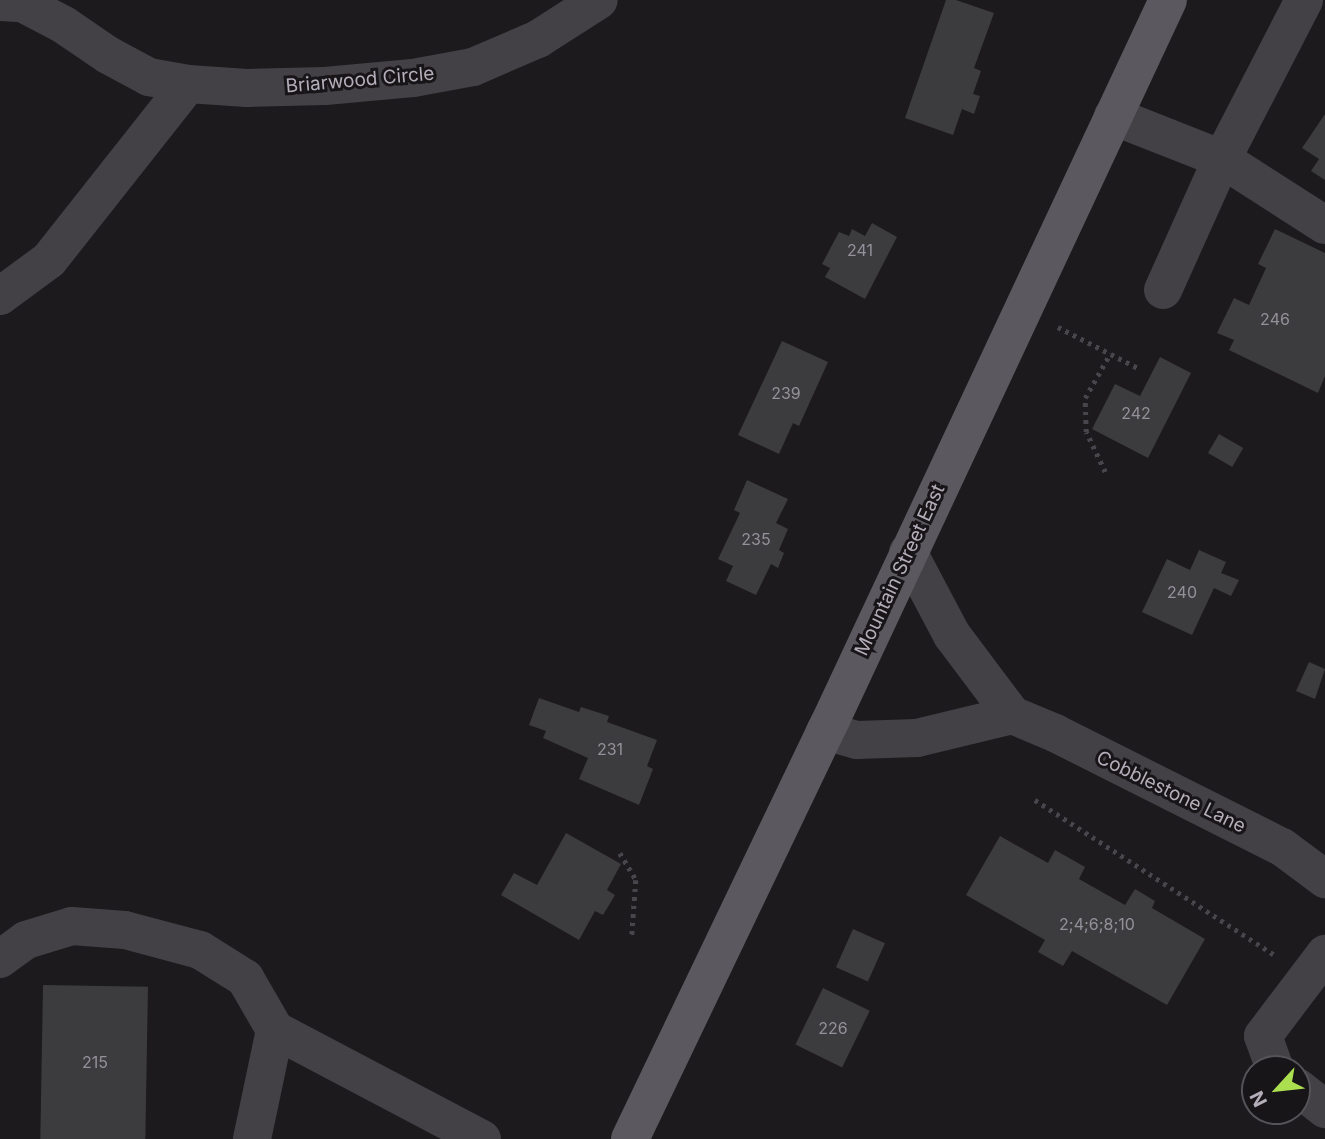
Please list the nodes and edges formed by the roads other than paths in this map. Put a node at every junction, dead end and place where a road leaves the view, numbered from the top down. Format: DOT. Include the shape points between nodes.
graph roads {
  1 [pos="599,0"];
  2 [pos="1168,0"];
  3 [pos="1304,0"];
  4 [pos="0,2"];
  5 [pos="188,84"];
  6 [pos="1113,116"];
  7 [pos="1222,159"];
  8 [pos="1325,225"];
  9 [pos="1163,290"];
  10 [pos="0,296"];
  11 [pos="908,552"];
  12 [pos="1012,715"];
  13 [pos="825,731"];
  14 [pos="1325,879"];
  15 [pos="0,959"];
  16 [pos="1317,965"];
  17 [pos="275,1030"];
  18 [pos="1269,1055"];
  19 [pos="1311,1098"];
  20 [pos="1325,1109"];
  21 [pos="252,1139"];
  22 [pos="482,1139"];
  23 [pos="630,1139"];
  1 -- 5 [label="street, Briarwood Circle" via="538,38 473,67 325,86"];
  2 -- 6 [label="main road, Mountain Street East"];
  3 -- 7 [label="street"];
  4 -- 5 [label="street, Briarwood Circle" via="22,3 149,77"];
  5 -- 10 [label="street" via="49,260"];
  6 -- 7 [label="street"];
  6 -- 11 [label="main road, Mountain Street East"];
  7 -- 8 [label="street"];
  7 -- 9 [label="street"];
  11 -- 12 [label="street" via="952,635"];
  11 -- 13 [label="main road, Mountain Street East"];
  12 -- 13 [label="street" via="917,738 857,740"];
  12 -- 14 [label="street, Cobblestone Lane" via="1282,847"];
  13 -- 23 [label="main road, Mountain Street East"];
  15 -- 17 [label="street" via="26,940 72,926 125,930 200,950 245,978"];
  16 -- 18 [label="street" via="1262,1036"];
  17 -- 21 [label="street"];
  17 -- 22 [label="street"];
  19 -- 20 [label="street"];
}
